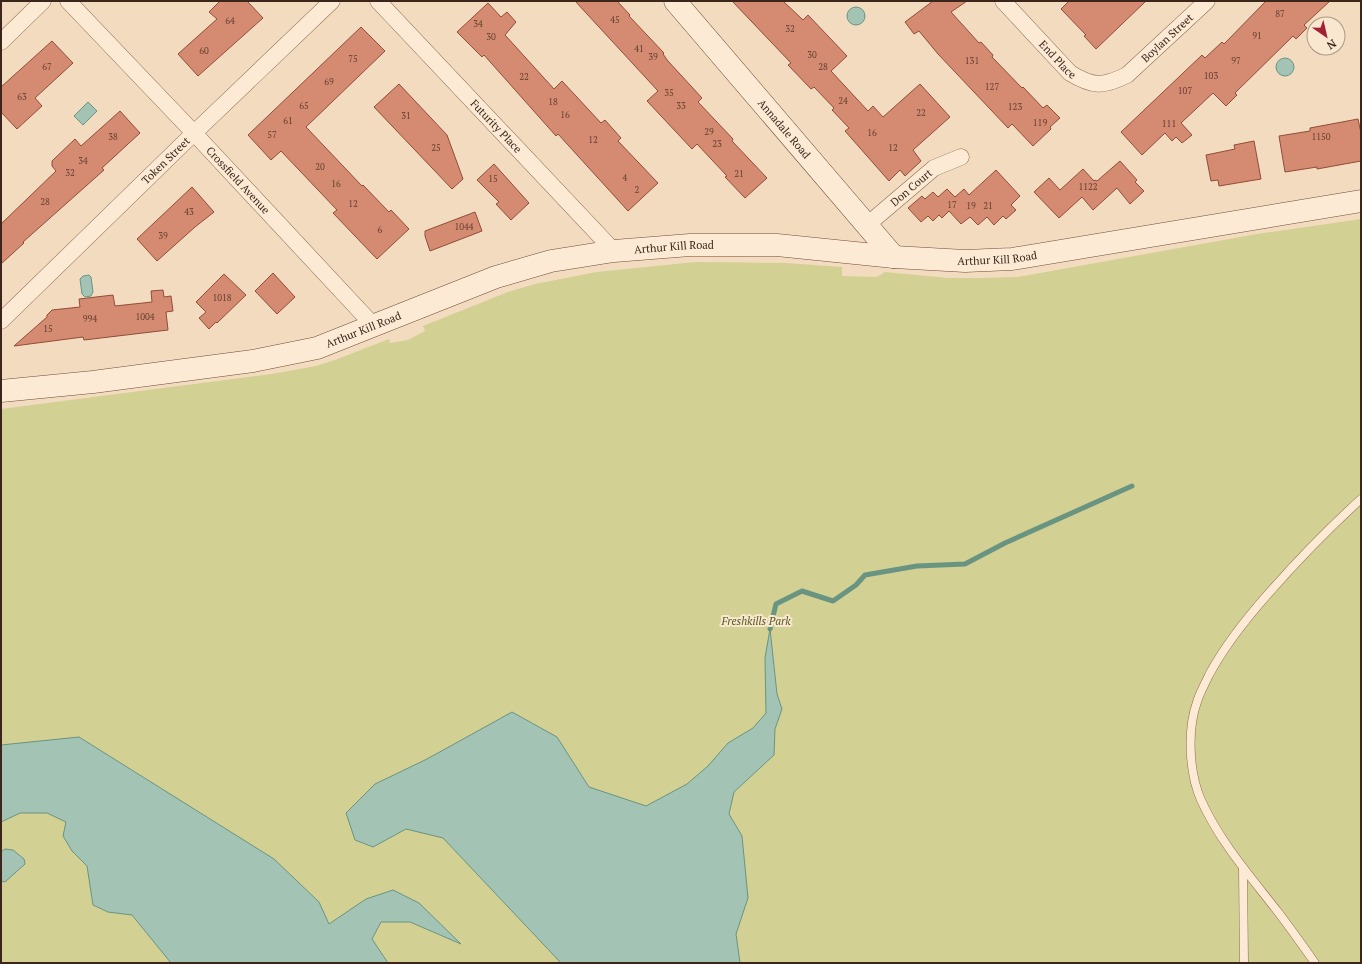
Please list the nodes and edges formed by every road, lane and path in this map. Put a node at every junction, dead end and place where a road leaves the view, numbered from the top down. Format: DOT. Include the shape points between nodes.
graph roads {
  1 [pos="43,1"];
  2 [pos="68,1"];
  3 [pos="332,1"];
  4 [pos="378,1"];
  5 [pos="675,1"];
  6 [pos="1003,1"];
  7 [pos="1207,1"];
  8 [pos="1,42"];
  9 [pos="1127,75"];
  10 [pos="194,133"];
  11 [pos="961,157"];
  12 [pos="1361,201"];
  13 [pos="867,225"];
  14 [pos="614,251"];
  15 [pos="894,256"];
  16 [pos="1,321"];
  17 [pos="374,326"];
  18 [pos="1,391"];
  19 [pos="1361,500"];
  20 [pos="1243,869"];
  21 [pos="1244,963"];
  22 [pos="1316,963"];
  1 -- 8 [label="street"];
  2 -- 10 [label="street, Crossfield Avenue"];
  3 -- 10 [label="street, Token Street"];
  4 -- 14 [label="street, Futurity Place"];
  5 -- 13 [label="street, Annadale Road"];
  6 -- 9 [label="street, End Place" via="1070,73 1083,81 1098,84"];
  7 -- 9 [label="street, Boylan Street"];
  10 -- 16 [label="street, Token Street"];
  10 -- 17 [label="street, Crossfield Avenue"];
  11 -- 13 [label="street, Don Court" via="934,168"];
  12 -- 15 [label="street, Arthur Kill Road" via="1012,259 965,261"];
  13 -- 15 [label="street, Annadale Road"];
  14 -- 15 [label="street, Arthur Kill Road" via="690,245 777,245"];
  14 -- 17 [label="street, Arthur Kill Road" via="552,261 496,278"];
  17 -- 18 [label="street, Arthur Kill Road" via="318,348 253,361"];
  19 -- 20 [label="lane" via="1288,571 1242,623 1220,654 1196,703 1191,739 1194,781 1207,813"];
  20 -- 21 [label="lane"];
  20 -- 22 [label="lane"];
}
